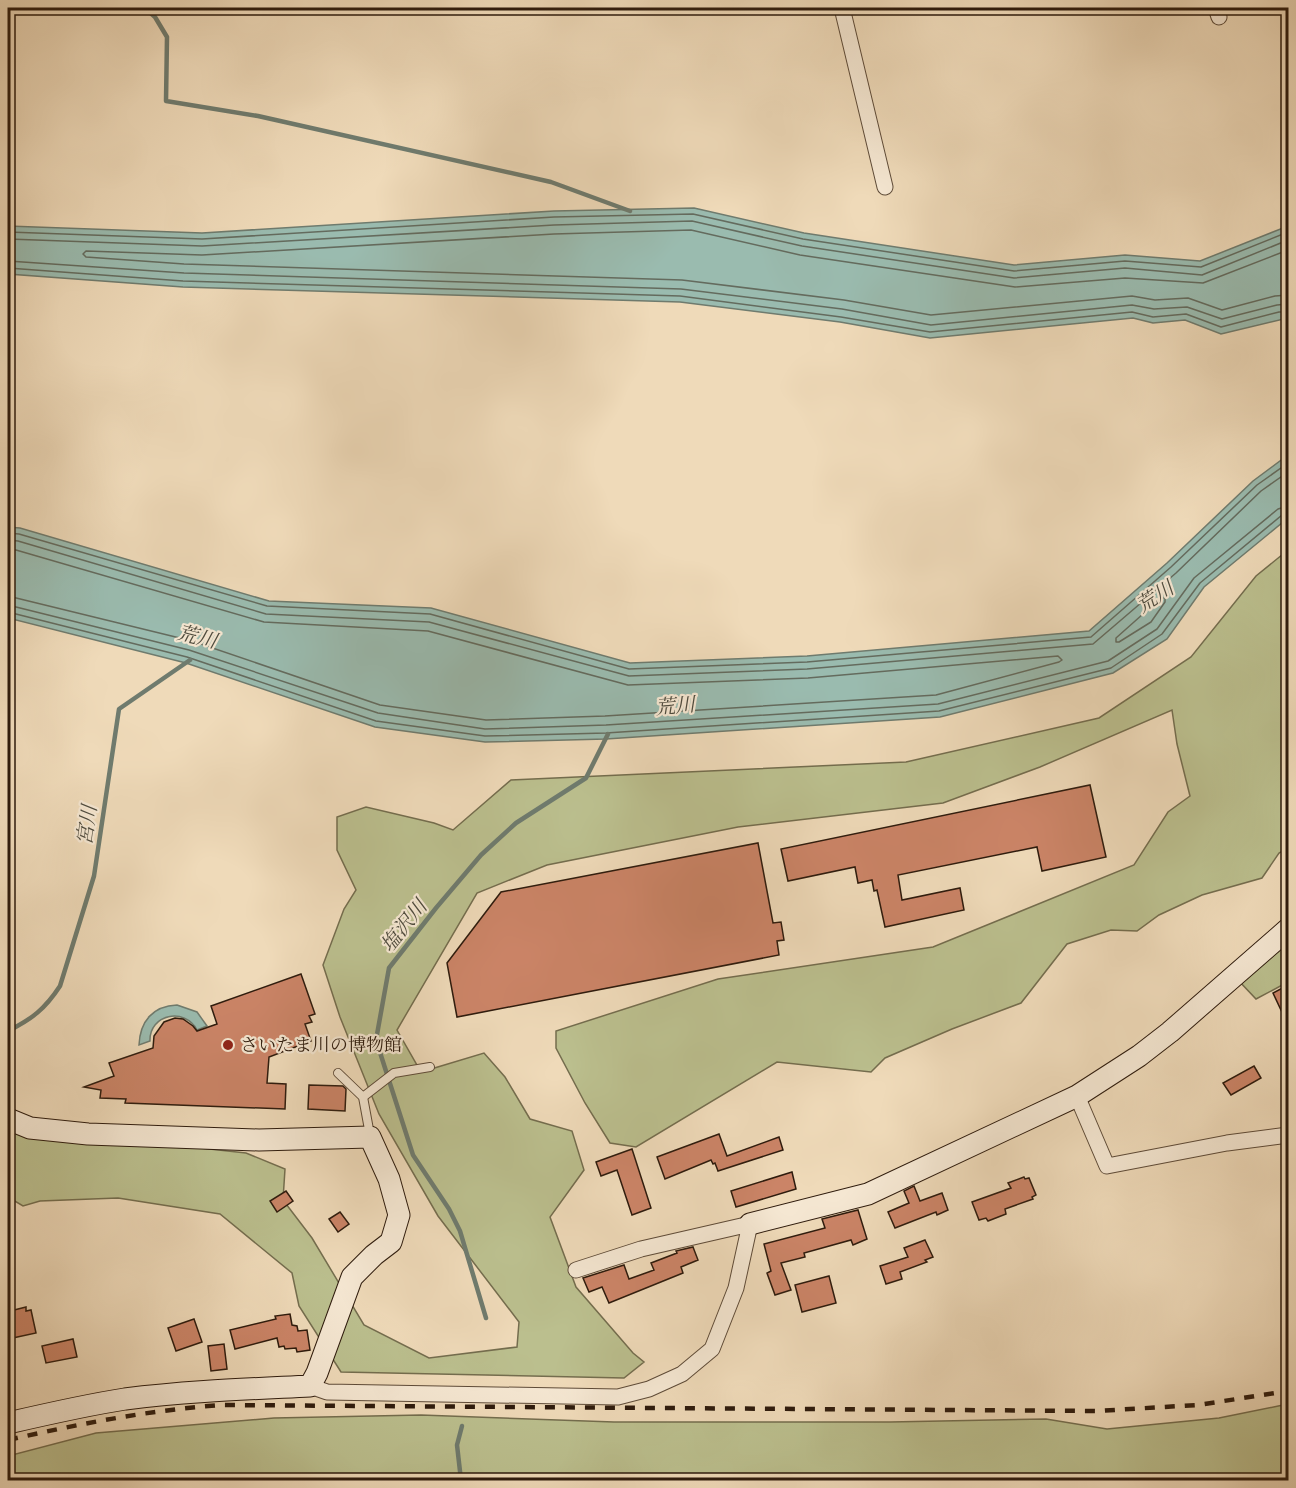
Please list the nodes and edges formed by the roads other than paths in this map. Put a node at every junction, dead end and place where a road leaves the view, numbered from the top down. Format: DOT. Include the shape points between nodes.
graph roads {
  1 [pos="842,8"];
  2 [pos="885,187"];
  3 [pos="1288,929"];
  4 [pos="430,1067"];
  5 [pos="338,1073"];
  6 [pos="1077,1096"];
  7 [pos="363,1097"];
  8 [pos="8,1119"];
  9 [pos="1288,1135"];
  10 [pos="370,1137"];
  11 [pos="750,1224"];
  12 [pos="576,1270"];
  13 [pos="310,1386"];
  14 [pos="8,1423"];
  1 -- 2 [label="street"];
  3 -- 6 [label="street" via="1170,1032"];
  4 -- 7 [label="lane" via="394,1072"];
  5 -- 7 [label="lane"];
  6 -- 9 [label="street" via="1107,1166"];
  6 -- 11 [label="street" via="868,1194"];
  7 -- 10 [label="lane"];
  8 -- 10 [label="street" via="30,1128 88,1134 259,1140"];
  10 -- 13 [label="street" via="399,1215 391,1242 352,1277"];
  11 -- 12 [label="street" via="641,1249"];
  11 -- 13 [label="street" via="736,1288 712,1349 682,1374 649,1389 618,1397 327,1392"];
  13 -- 14 [label="street" via="126,1399"];
}
